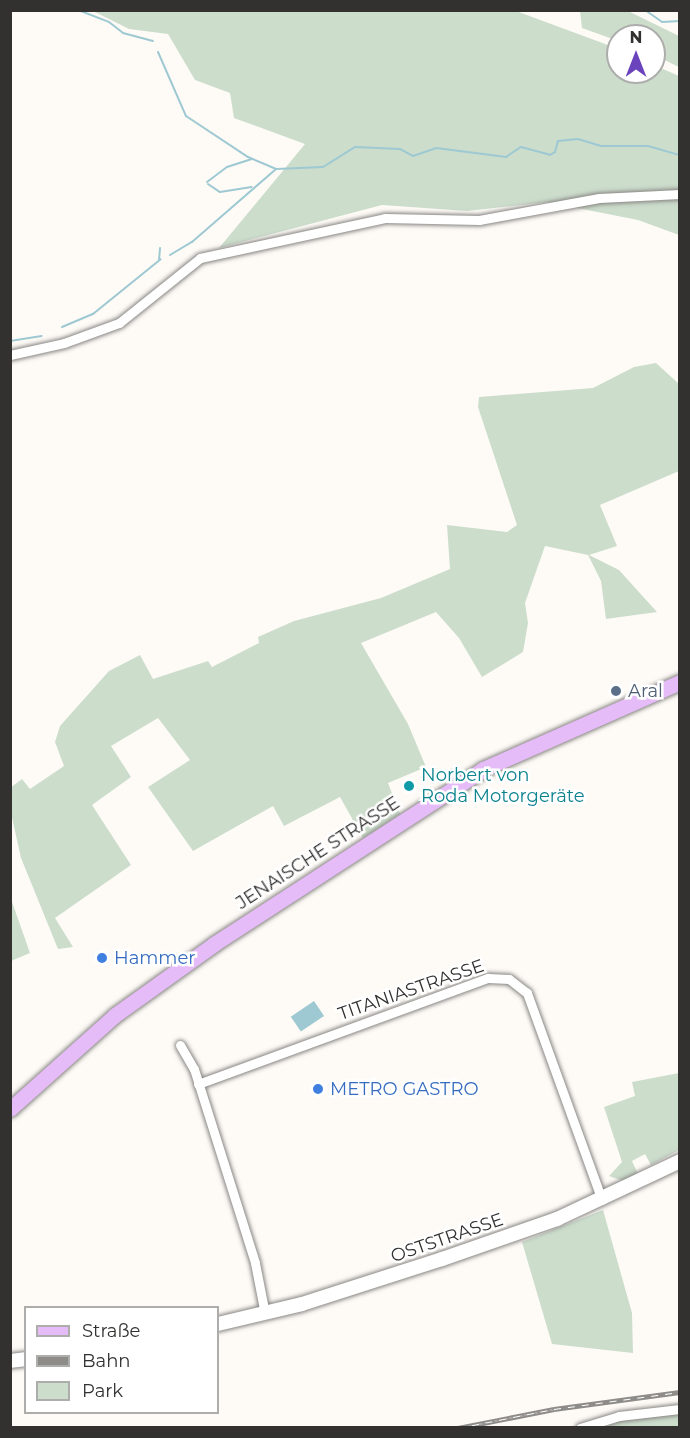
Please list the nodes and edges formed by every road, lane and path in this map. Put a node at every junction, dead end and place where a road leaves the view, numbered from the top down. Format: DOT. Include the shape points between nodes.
graph roads {
  1 [pos="680,194"];
  2 [pos="10,355"];
  3 [pos="680,682"];
  4 [pos="180,1045"];
  5 [pos="198,1084"];
  6 [pos="10,1109"];
  7 [pos="680,1161"];
  8 [pos="602,1200"];
  9 [pos="266,1314"];
  10 [pos="219,1324"];
  11 [pos="680,1409"];
  12 [pos="580,1428"];
  1 -- 2 [label="street" via="599,198 479,220 385,219 200,258 119,323 64,343"];
  3 -- 6 [label="main road, JENAISCHE STRASSE" via="483,769 214,944 115,1015"];
  4 -- 5 [label="street"];
  5 -- 8 [label="street, TITANIASTRASSE" via="488,978 509,979 527,993"];
  5 -- 9 [label="street" via="255,1263"];
  7 -- 8 [label="street, OSTSTRASSE"];
  8 -- 9 [label="street, OSTSTRASSE" via="442,1259"];
  9 -- 10 [label="street, OSTSTRASSE"];
  11 -- 12 [label="street" via="619,1416"];
}
